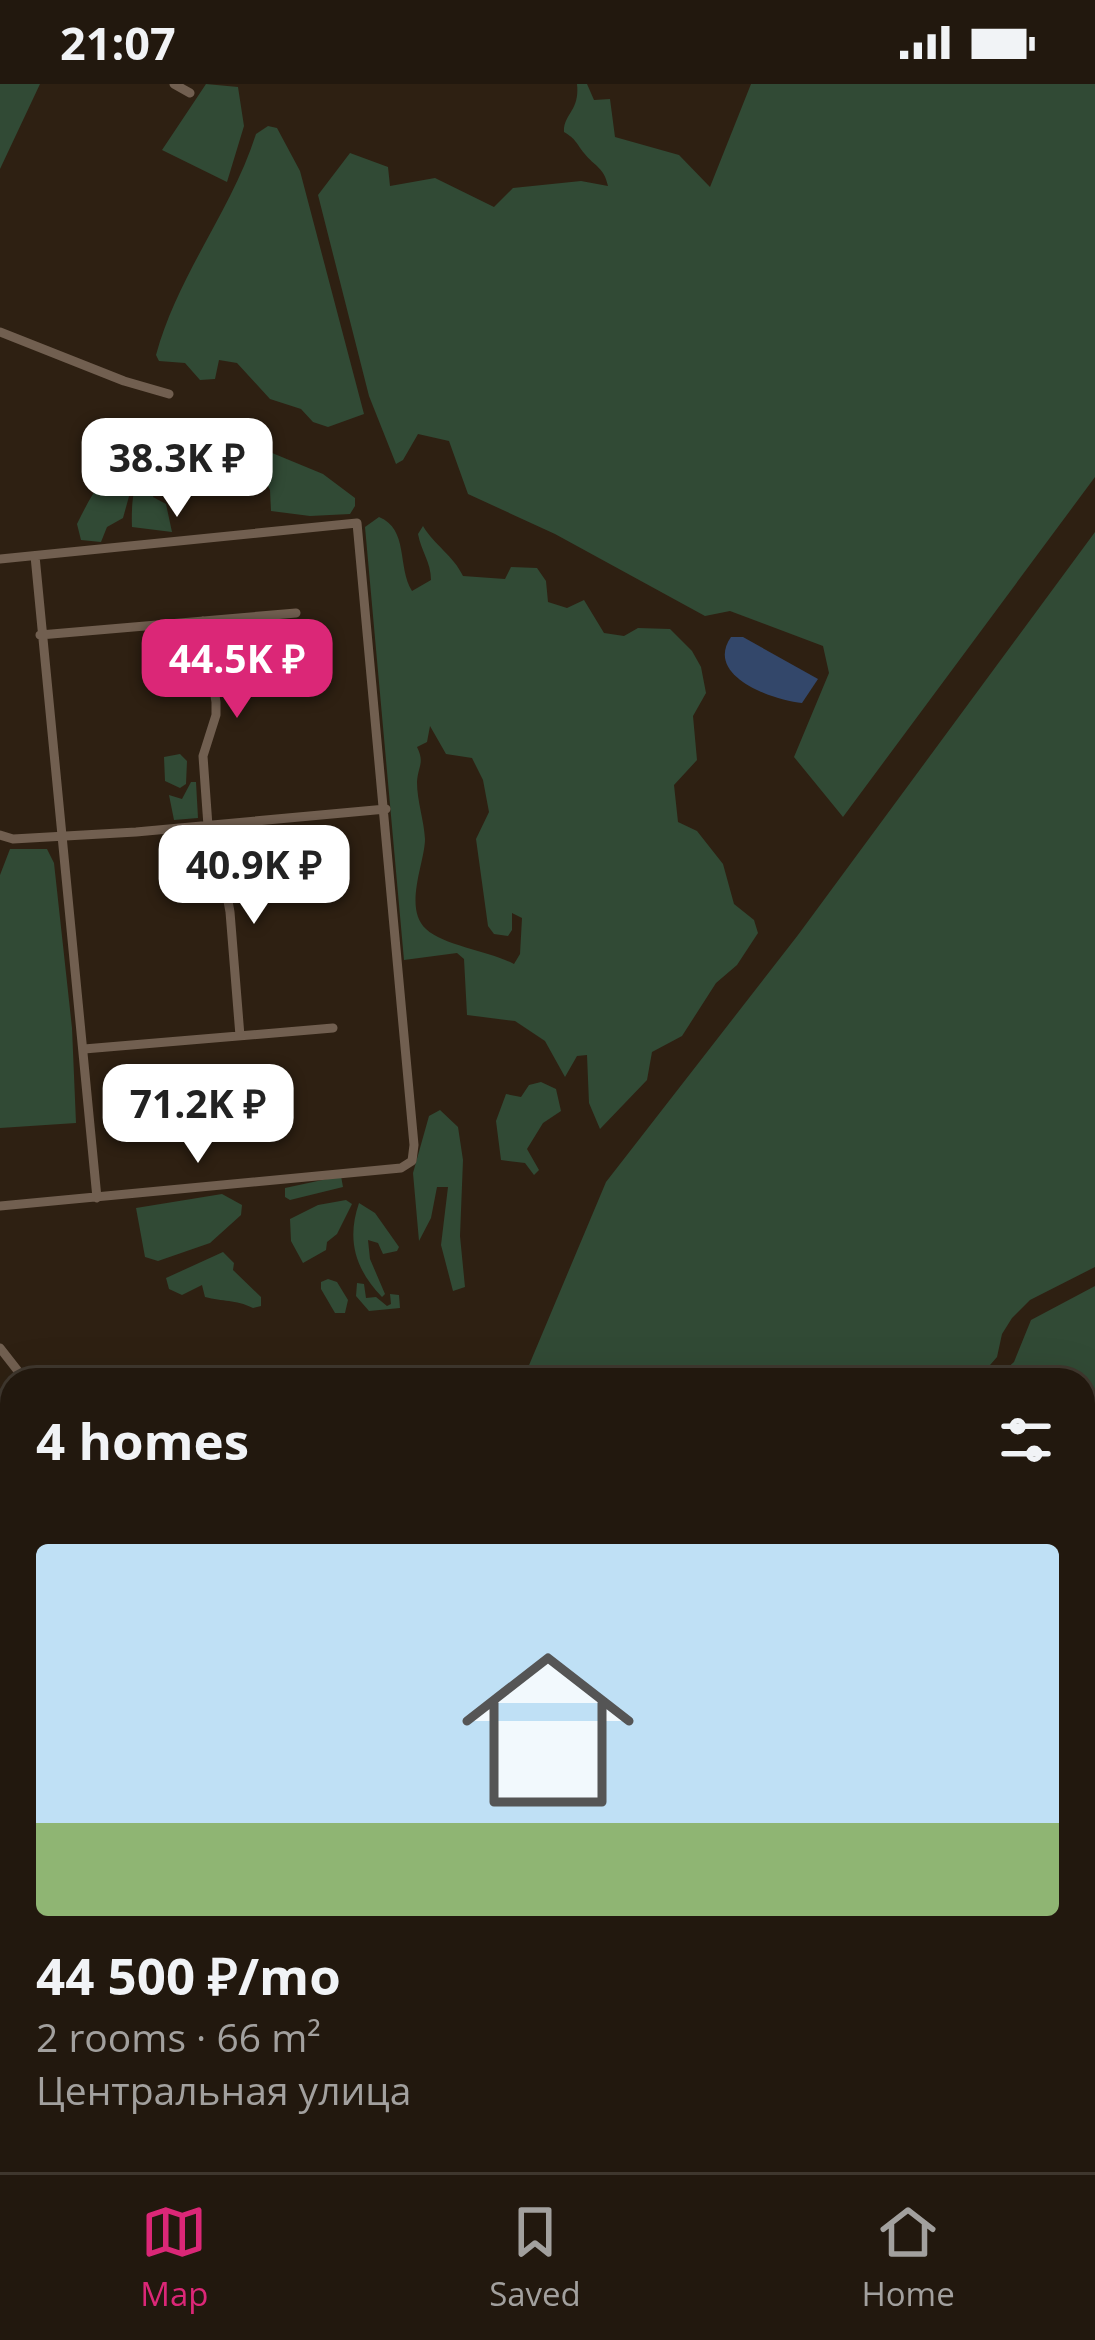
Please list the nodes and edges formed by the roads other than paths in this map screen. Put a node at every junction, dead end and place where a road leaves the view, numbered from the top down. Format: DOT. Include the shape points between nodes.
graph roads {
  1 [pos="175,84"];
  2 [pos="190,93"];
  3 [pos="0,332"];
  4 [pos="169,394"];
  5 [pos="35,556"];
  6 [pos="0,559"];
  7 [pos="296,613"];
  8 [pos="203,620"];
  9 [pos="40,635"];
  10 [pos="386,809"];
  11 [pos="211,826"];
  12 [pos="2,836"];
  13 [pos="62,837"];
  14 [pos="0,848"];
  15 [pos="333,1028"];
  16 [pos="240,1036"];
  17 [pos="84,1048"];
  18 [pos="97,1198"];
  19 [pos="0,1206"];
  1 -- 2 [label="street"];
  3 -- 4 [label="street"];
  5 -- 6 [label="street"];
  5 -- 9 [label="street"];
  5 -- 10 [label="street" via="357,524"];
  7 -- 8 [label="street"];
  8 -- 9 [label="street"];
  8 -- 11 [label="street" via="216,702 203,757"];
  9 -- 13 [label="street"];
  10 -- 11 [label="street"];
  10 -- 18 [label="street" via="412,1161"];
  11 -- 13 [label="street"];
  11 -- 16 [label="street" via="230,912"];
  12 -- 13 [label="street"];
  12 -- 14 [label="street"];
  13 -- 17 [label="street"];
  15 -- 16 [label="street"];
  16 -- 17 [label="street"];
  17 -- 18 [label="street"];
  18 -- 19 [label="street"];
}
